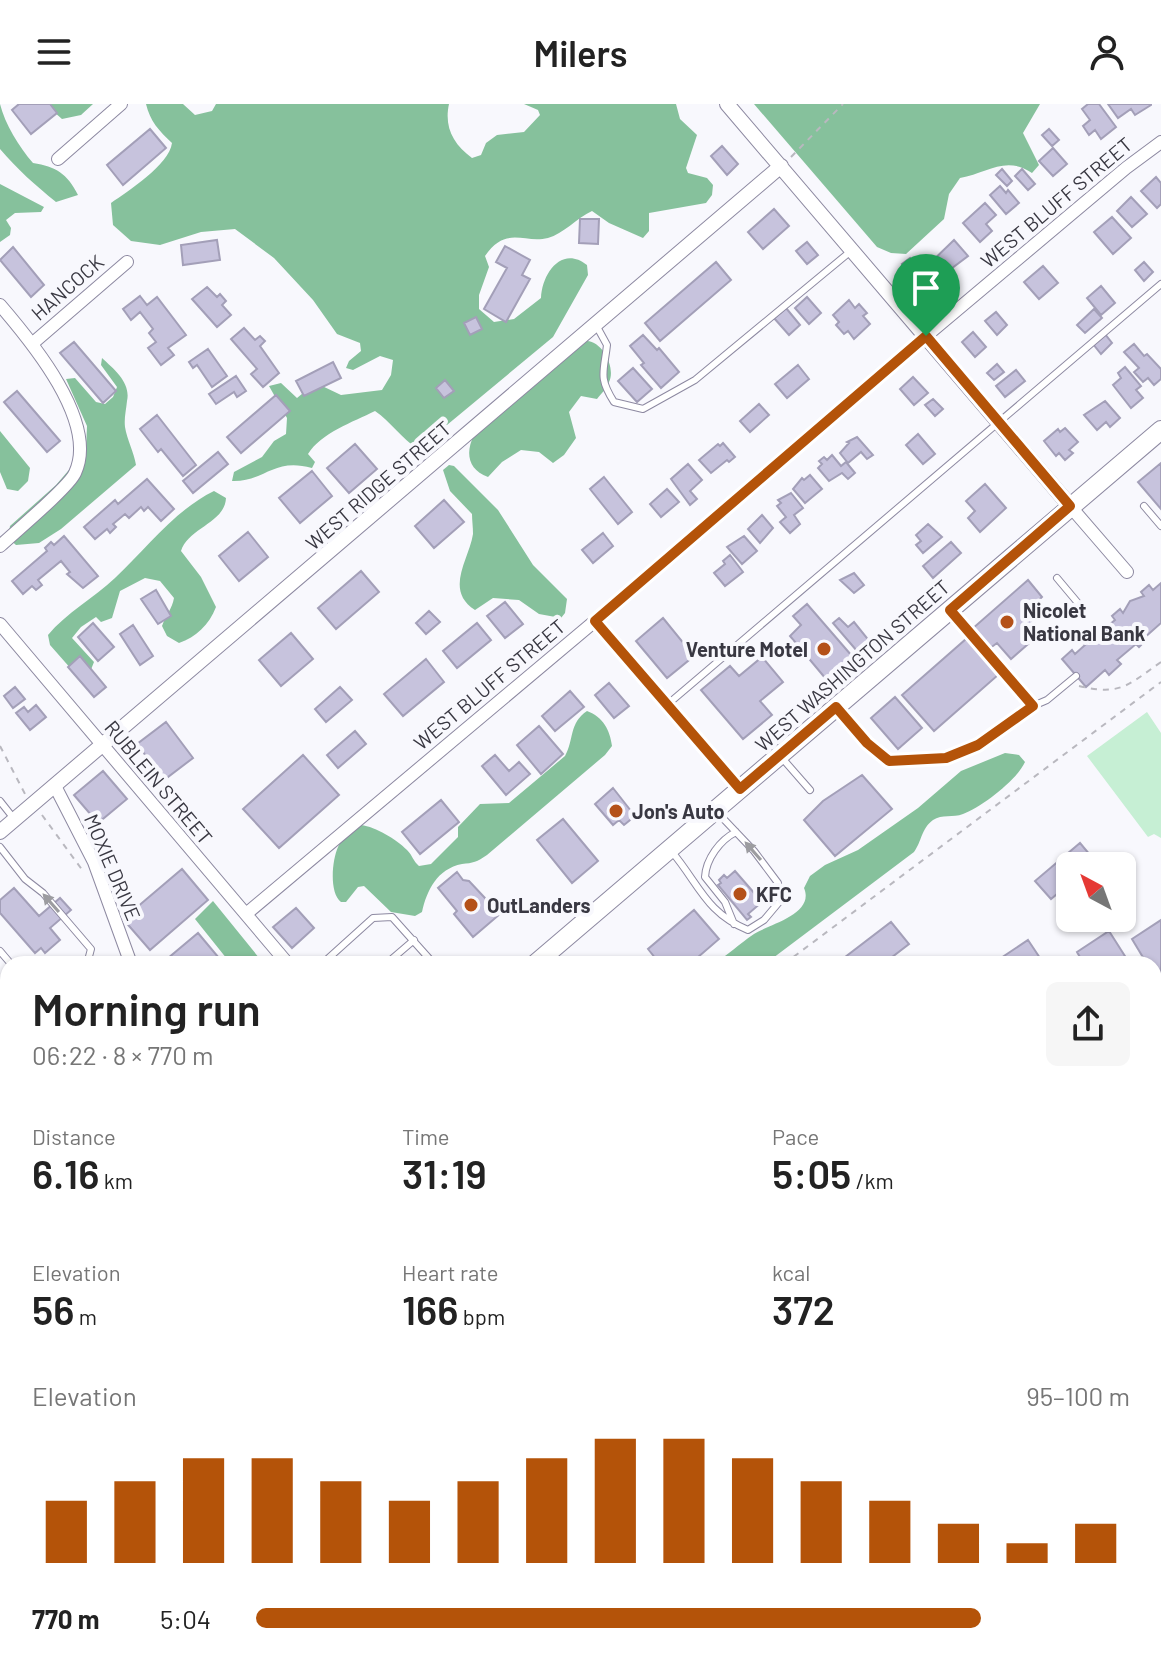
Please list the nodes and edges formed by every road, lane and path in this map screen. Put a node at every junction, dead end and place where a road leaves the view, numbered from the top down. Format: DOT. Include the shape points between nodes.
graph roads {
  1 [pos="121,104"];
  2 [pos="727,104"];
  3 [pos="843,104"];
  4 [pos="1161,142"];
  5 [pos="58,159"];
  6 [pos="781,166"];
  7 [pos="853,249"];
  8 [pos="127,262"];
  9 [pos="1161,284"];
  10 [pos="0,305"];
  11 [pos="596,325"];
  12 [pos="926,336"];
  13 [pos="33,343"];
  14 [pos="998,422"];
  15 [pos="1161,430"];
  16 [pos="1070,506"];
  17 [pos="1144,506"];
  18 [pos="1161,526"];
  19 [pos="0,546"];
  20 [pos="1127,572"];
  21 [pos="1057,578"];
  22 [pos="1083,609"];
  23 [pos="950,610"];
  24 [pos="595,621"];
  25 [pos="0,624"];
  26 [pos="1161,662"];
  27 [pos="1076,676"];
  28 [pos="1161,682"];
  29 [pos="1068,683"];
  30 [pos="668,704"];
  31 [pos="1033,706"];
  32 [pos="836,707"];
  33 [pos="0,746"];
  34 [pos="103,746"];
  35 [pos="780,755"];
  36 [pos="55,786"];
  37 [pos="740,789"];
  38 [pos="810,790"];
  39 [pos="24,792"];
  40 [pos="0,801"];
  41 [pos="716,810"];
  42 [pos="41,813"];
  43 [pos="15,820"];
  44 [pos="0,832"];
  45 [pos="736,832"];
  46 [pos="0,847"];
  47 [pos="670,849"];
  48 [pos="83,870"];
  49 [pos="246,914"];
  50 [pos="734,924"];
  51 [pos="414,940"];
  52 [pos="89,956"];
  53 [pos="128,956"];
  54 [pos="281,956"];
  55 [pos="331,956"];
  56 [pos="395,956"];
  57 [pos="427,956"];
  58 [pos="544,956"];
  59 [pos="795,956"];
  1 -- 5 [label="street"];
  2 -- 6 [label="street"];
  3 -- 6 [label="path"];
  4 -- 12 [label="street, WEST BLUFF STREET"];
  6 -- 7 [label="street"];
  6 -- 11 [label="street, WEST RIDGE STREET"];
  7 -- 11 [label="lane" via="695,380 643,409 614,402 604,386 601,369 607,345"];
  7 -- 12 [label="street"];
  8 -- 13 [label="street, HANCOCK"];
  9 -- 14 [label="lane"];
  10 -- 13 [label="street"];
  11 -- 34 [label="street, WEST RIDGE STREET"];
  12 -- 14 [label="street"];
  12 -- 24 [label="street, WEST BLUFF STREET"];
  13 -- 19 [label="street" via="74,417 82,444 75,474"];
  14 -- 16 [label="street"];
  14 -- 30 [label="lane"];
  15 -- 16 [label="main road, WEST WASHINGTON STREET"];
  16 -- 20 [label="street"];
  16 -- 23 [label="main road, WEST WASHINGTON STREET"];
  17 -- 18 [label="lane"];
  21 -- 22 [label="lane"];
  23 -- 31 [label="lane"];
  23 -- 32 [label="main road, WEST WASHINGTON STREET"];
  24 -- 30 [label="street"];
  24 -- 49 [label="street, WEST BLUFF STREET"];
  25 -- 34 [label="street, RUBLEIN STREET"];
  26 -- 29 [label="path" via="1114,691"];
  27 -- 29 [label="lane"];
  28 -- 59 [label="path"];
  29 -- 31 [label="lane"];
  30 -- 37 [label="street"];
  31 -- 32 [label="lane" via="978,745 946,758 889,761"];
  32 -- 35 [label="main road, WEST WASHINGTON STREET"];
  33 -- 39 [label="path"];
  34 -- 36 [label="street, WEST RIDGE STREET"];
  34 -- 49 [label="street, RUBLEIN STREET"];
  35 -- 37 [label="main road, WEST WASHINGTON STREET"];
  35 -- 38 [label="lane"];
  36 -- 43 [label="street, WEST RIDGE STREET"];
  36 -- 53 [label="street, MOXIE DRIVE" via="94,862"];
  37 -- 41 [label="main road, WEST WASHINGTON STREET"];
  40 -- 43 [label="lane"];
  41 -- 45 [label="lane"];
  41 -- 47 [label="main road, WEST WASHINGTON STREET"];
  42 -- 48 [label="path"];
  43 -- 44 [label="street, WEST RIDGE STREET"];
  45 -- 50 [label="lane" via="716,850 705,877"];
  50 -- 45 [label="lane, one-way" via="748,930 780,901 778,883"];
  52 -- 46 [label="lane, one-way" via="91,949"];
  47 -- 50 [label="lane" via="697,889"];
  47 -- 58 [label="main road, WEST WASHINGTON STREET"];
  49 -- 54 [label="street, RUBLEIN STREET"];
  51 -- 55 [label="lane" via="392,917 373,918"];
  51 -- 56 [label="lane"];
  51 -- 57 [label="lane"];
}
